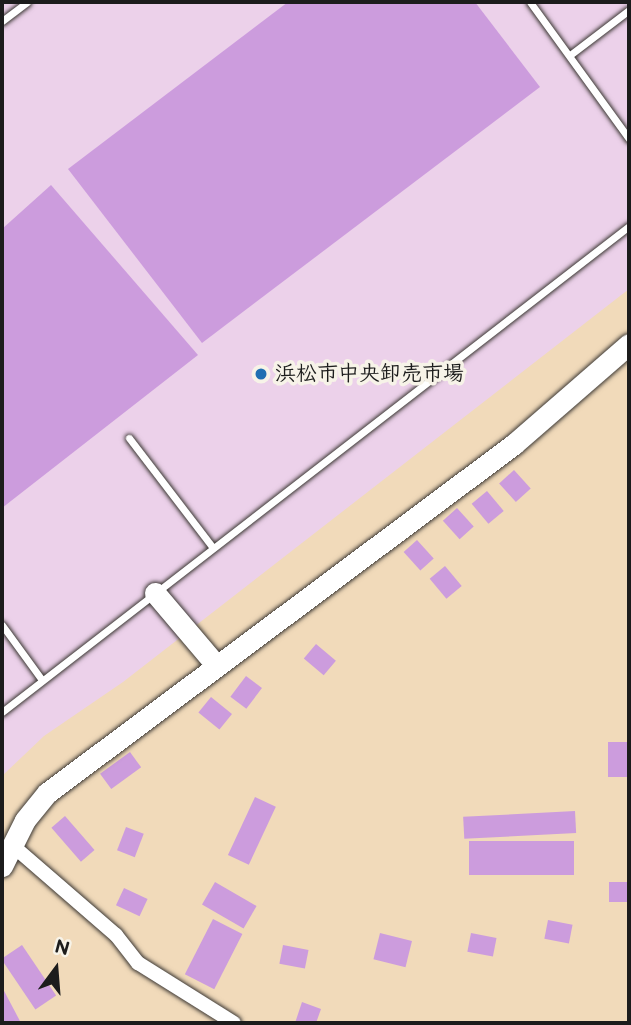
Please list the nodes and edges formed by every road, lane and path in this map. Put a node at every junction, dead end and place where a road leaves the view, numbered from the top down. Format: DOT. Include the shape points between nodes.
graph roads {
  1 [pos="27,2"];
  2 [pos="530,2"];
  3 [pos="629,10"];
  4 [pos="2,21"];
  5 [pos="570,55"];
  6 [pos="629,139"];
  7 [pos="629,226"];
  8 [pos="629,344"];
  9 [pos="129,438"];
  10 [pos="214,548"];
  11 [pos="155,593"];
  12 [pos="2,625"];
  13 [pos="216,666"];
  14 [pos="42,681"];
  15 [pos="2,712"];
  16 [pos="12,845"];
  17 [pos="2,866"];
  18 [pos="234,1023"];
  1 -- 4 [label="lane"];
  2 -- 5 [label="lane"];
  3 -- 5 [label="lane"];
  5 -- 6 [label="lane"];
  7 -- 10 [label="lane"];
  8 -- 13 [label="street" via="514,444"];
  9 -- 10 [label="lane"];
  10 -- 11 [label="lane"];
  11 -- 13 [label="street"];
  11 -- 14 [label="lane"];
  12 -- 14 [label="lane"];
  13 -- 16 [label="street" via="47,793"];
  14 -- 15 [label="lane"];
  16 -- 17 [label="street"];
  16 -- 18 [label="street" via="116,935 138,963"];
}
